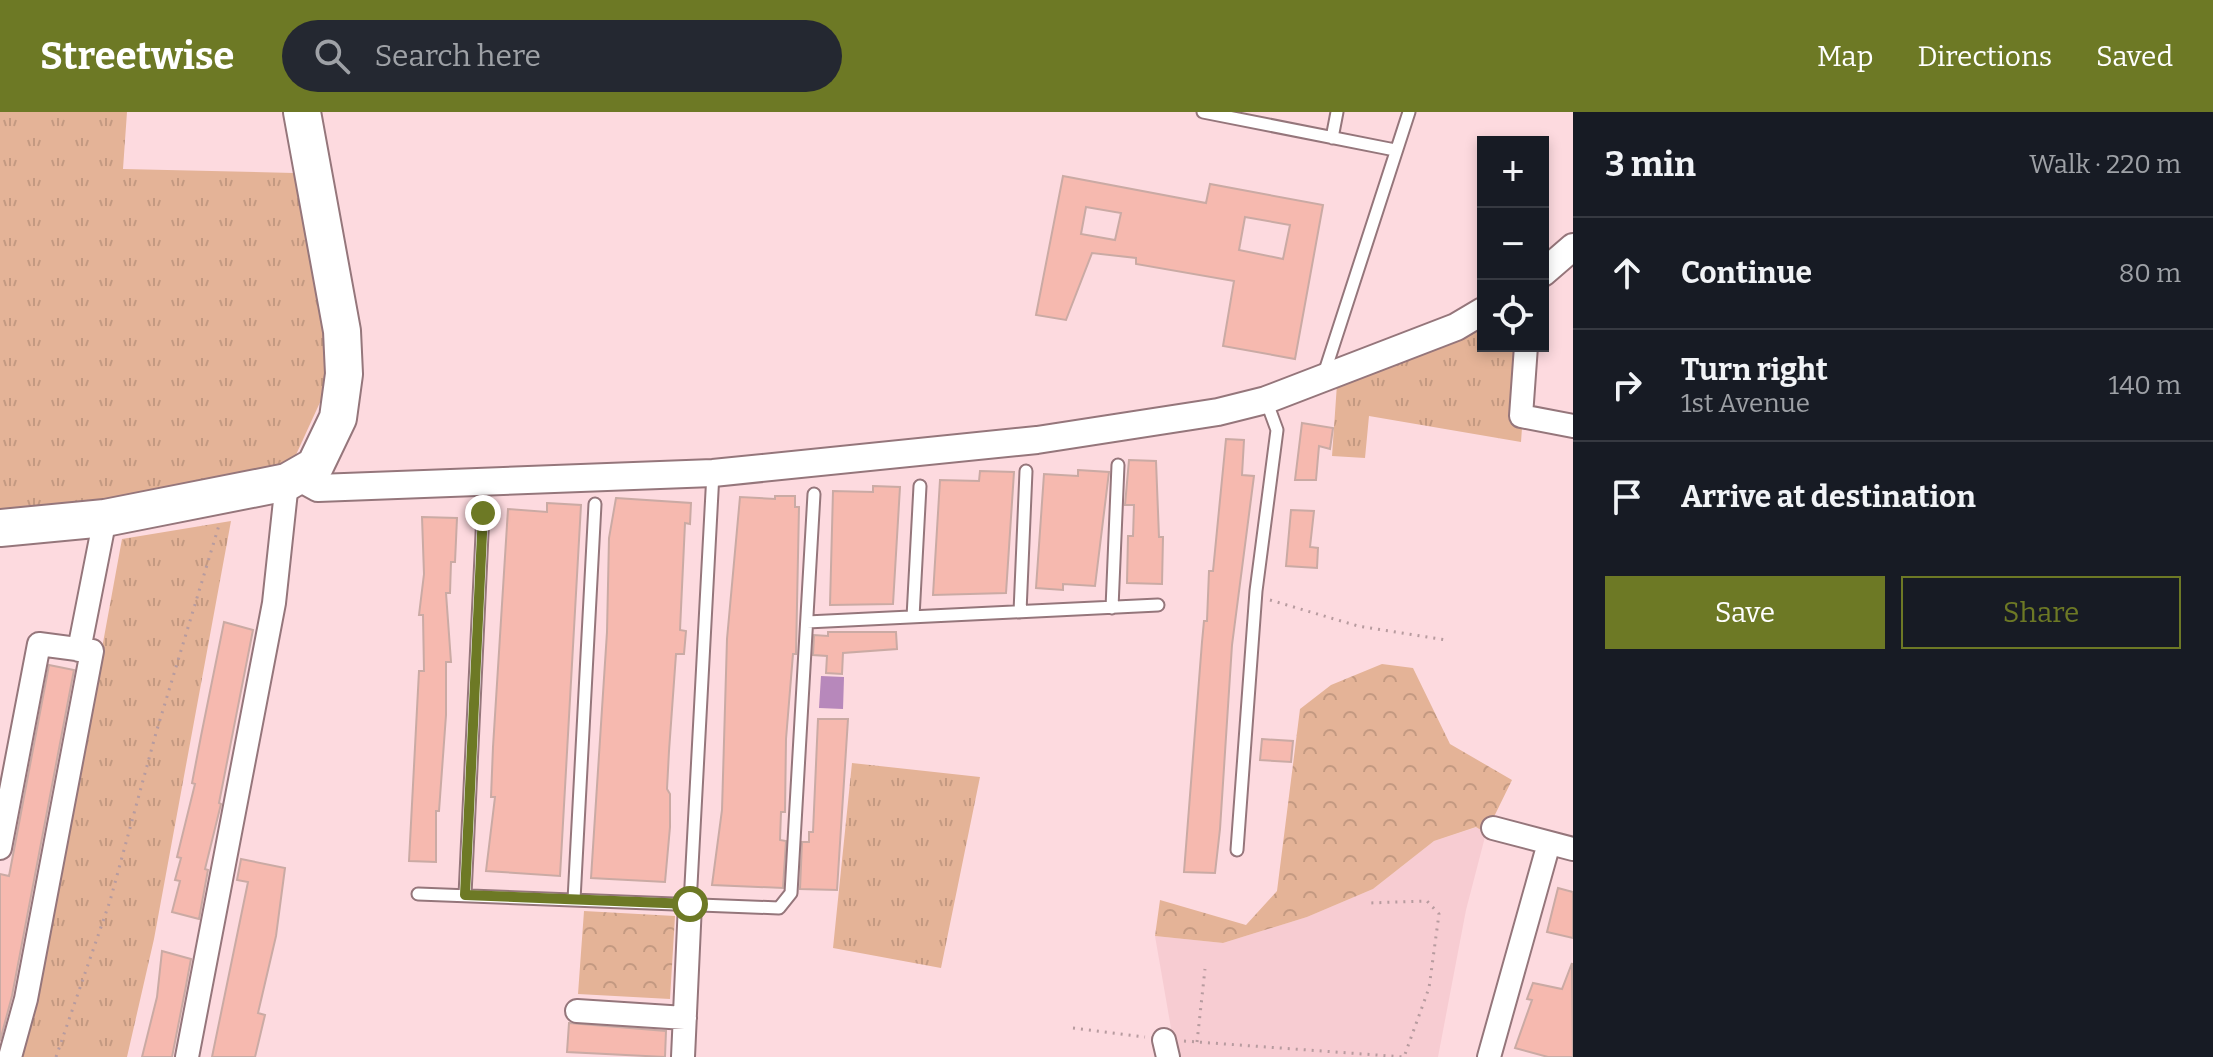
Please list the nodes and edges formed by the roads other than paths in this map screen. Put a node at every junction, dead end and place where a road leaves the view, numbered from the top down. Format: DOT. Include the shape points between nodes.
graph roads {
  1 [pos="302,112"];
  2 [pos="1203,112"];
  3 [pos="1337,112"];
  4 [pos="1409,112"];
  5 [pos="1234,115"];
  6 [pos="1332,138"];
  7 [pos="1395,150"];
  8 [pos="1573,247"];
  9 [pos="1549,268"];
  10 [pos="1477,315"];
  11 [pos="1526,352"];
  12 [pos="1323,379"];
  13 [pos="1266,400"];
  14 [pos="1573,426"];
  15 [pos="1118,465"];
  16 [pos="1026,471"];
  17 [pos="713,473"];
  18 [pos="292,480"];
  19 [pos="920,486"];
  20 [pos="814,494"];
  21 [pos="595,504"];
  22 [pos="483,513"];
  23 [pos="105,518"];
  24 [pos="0,528"];
  25 [pos="1158,605"];
  26 [pos="1112,608"];
  27 [pos="1020,612"];
  28 [pos="913,617"];
  29 [pos="807,622"];
  30 [pos="79,650"];
  31 [pos="1493,828"];
  32 [pos="1549,843"];
  33 [pos="0,848"];
  34 [pos="1573,849"];
  35 [pos="1237,850"];
  36 [pos="418,894"];
  37 [pos="465,895"];
  38 [pos="574,900"];
  39 [pos="690,904"];
  40 [pos="577,1011"];
  41 [pos="685,1018"];
  42 [pos="10,1057"];
  43 [pos="187,1057"];
  44 [pos="683,1057"];
  45 [pos="1489,1057"];
  1 -- 18 [label="highway" via="342,331 344,374 338,418 324,453 315,466"];
  2 -- 5 [label="lane"];
  3 -- 6 [label="lane"];
  4 -- 7 [label="lane"];
  5 -- 6 [label="lane"];
  6 -- 7 [label="lane"];
  7 -- 12 [label="lane"];
  8 -- 9 [label="street"];
  10 -- 12 [label="street"];
  11 -- 14 [label="street" via="1521,416"];
  12 -- 13 [label="street"];
  13 -- 17 [label="street" via="1037,440"];
  13 -- 35 [label="lane" via="1277,430 1256,591"];
  15 -- 26 [label="lane"];
  16 -- 27 [label="lane"];
  17 -- 18 [label="street" via="318,488"];
  17 -- 39 [label="lane"];
  18 -- 23 [label="highway"];
  18 -- 43 [label="street"];
  19 -- 28 [label="lane"];
  20 -- 29 [label="lane"];
  21 -- 38 [label="lane"];
  22 -- 37 [label="lane"];
  23 -- 24 [label="highway"];
  23 -- 30 [label="street"];
  25 -- 26 [label="lane"];
  26 -- 27 [label="lane"];
  27 -- 28 [label="lane"];
  28 -- 29 [label="lane"];
  29 -- 39 [label="lane" via="791,893 779,908"];
  30 -- 33 [label="street" via="39,644"];
  30 -- 42 [label="street" via="92,651 26,999"];
  31 -- 32 [label="street"];
  32 -- 34 [label="street"];
  32 -- 45 [label="street"];
  36 -- 37 [label="lane"];
  37 -- 38 [label="lane"];
  38 -- 39 [label="lane"];
  39 -- 41 [label="street"];
  40 -- 41 [label="street"];
  41 -- 44 [label="street"];
}
